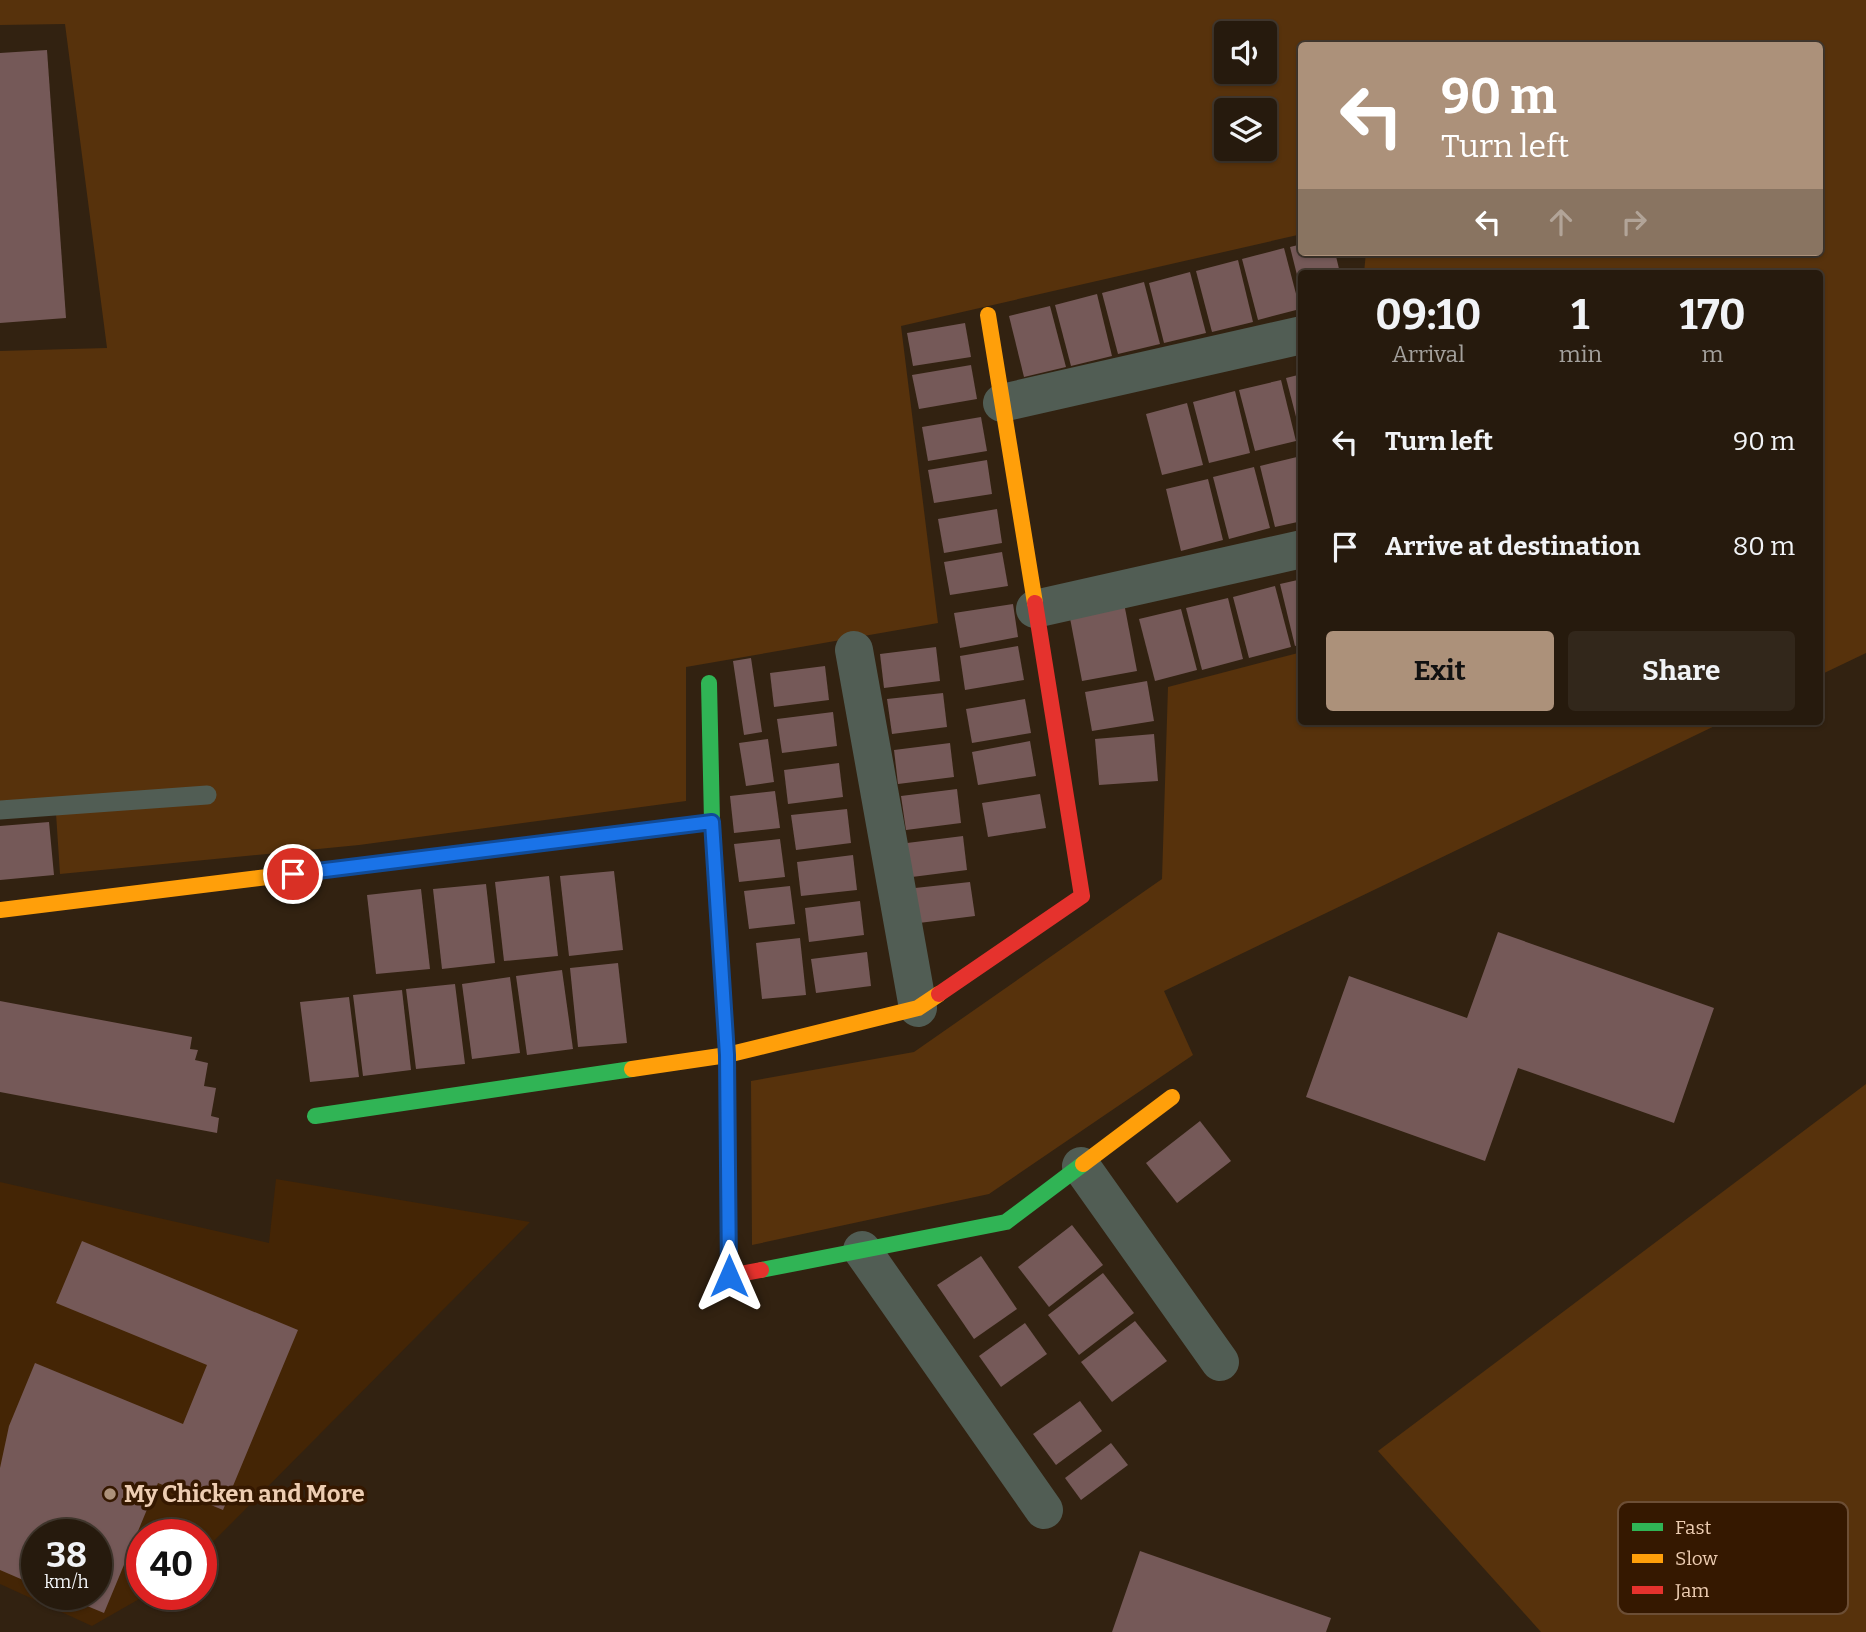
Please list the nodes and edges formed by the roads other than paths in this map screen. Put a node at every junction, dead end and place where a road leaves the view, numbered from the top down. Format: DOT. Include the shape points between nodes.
graph roads {
  1 [pos="988,315"];
  2 [pos="1298,336"];
  3 [pos="1002,403"];
  4 [pos="1298,550"];
  5 [pos="1035,609"];
  6 [pos="854,650"];
  7 [pos="709,683"];
  8 [pos="207,795"];
  9 [pos="0,810"];
  10 [pos="712,822"];
  11 [pos="0,910"];
  12 [pos="918,1009"];
  13 [pos="727,1055"];
  14 [pos="1172,1097"];
  15 [pos="315,1116"];
  16 [pos="1081,1166"];
  17 [pos="862,1250"];
  18 [pos="1220,1362"];
  19 [pos="1044,1510"];
  1 -- 3 [label="street"];
  2 -- 3 [label="street"];
  3 -- 5 [label="street"];
  4 -- 5 [label="street"];
  5 -- 12 [label="street" via="1082,897"];
  6 -- 12 [label="street"];
  7 -- 10 [label="street"];
  8 -- 9 [label="lane"];
  10 -- 11 [label="street"];
  10 -- 13 [label="street"];
  12 -- 13 [label="street"];
  13 -- 15 [label="street"];
  13 -- 17 [label="street" via="729,1276"];
  14 -- 16 [label="street"];
  16 -- 17 [label="street" via="1006,1222"];
  16 -- 18 [label="street"];
  17 -- 19 [label="street"];
}
